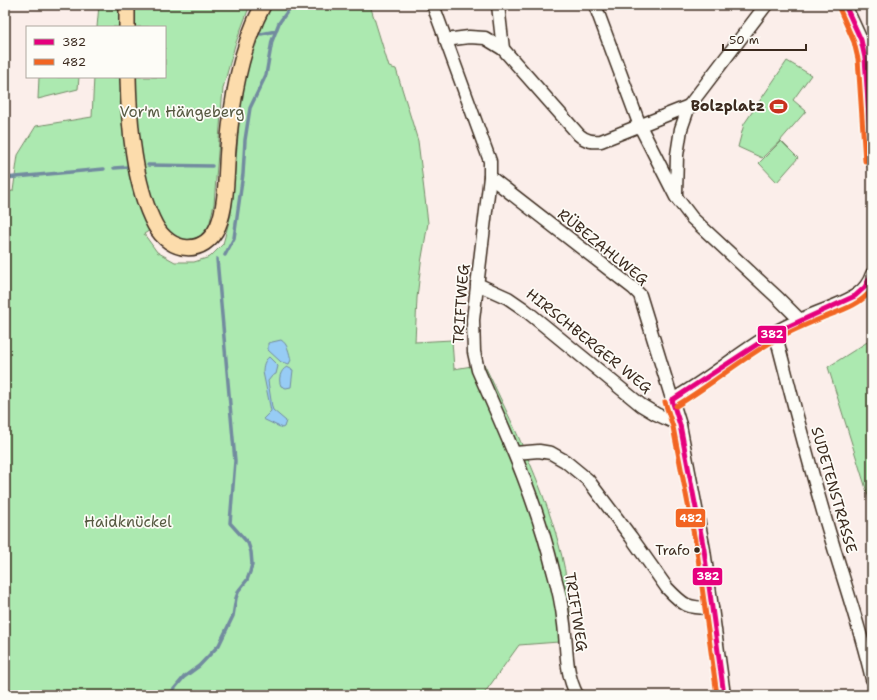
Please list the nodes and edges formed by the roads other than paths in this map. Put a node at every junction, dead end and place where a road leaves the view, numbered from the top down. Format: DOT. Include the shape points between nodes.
graph roads {
  1 [pos="127,5"];
  2 [pos="263,5"];
  3 [pos="433,5"];
  4 [pos="498,5"];
  5 [pos="595,5"];
  6 [pos="766,5"];
  7 [pos="845,5"];
  8 [pos="127,26"];
  9 [pos="445,40"];
  10 [pos="503,49"];
  11 [pos="128,78"];
  12 [pos="689,106"];
  13 [pos="640,126"];
  14 [pos="872,161"];
  15 [pos="490,177"];
  16 [pos="676,197"];
  17 [pos="872,274"];
  18 [pos="477,284"];
  19 [pos="799,320"];
  20 [pos="775,332"];
  21 [pos="672,400"];
  22 [pos="680,425"];
  23 [pos="515,453"];
  24 [pos="712,608"];
  25 [pos="872,678"];
  26 [pos="577,695"];
  27 [pos="724,695"];
  1 -- 8 [label="main road"];
  2 -- 11 [label="main road" via="246,44 236,82 220,220 210,238 197,247 182,248 172,243 156,227 150,214 135,161"];
  3 -- 9 [label="street, TRIFTWEG"];
  4 -- 10 [label="street"];
  5 -- 13 [label="street"];
  6 -- 12 [label="street"];
  7 -- 14 [label="street" via="861,40 865,58"];
  9 -- 10 [label="street" via="484,38"];
  9 -- 15 [label="street, TRIFTWEG" via="488,154"];
  10 -- 13 [label="street" via="585,140 601,141"];
  12 -- 13 [label="street"];
  12 -- 16 [label="street" via="681,129"];
  13 -- 16 [label="street"];
  15 -- 18 [label="street, TRIFTWEG"];
  15 -- 21 [label="street, RÜBEZAHLWEG" via="640,295"];
  16 -- 19 [label="street" via="692,218 779,298"];
  17 -- 19 [label="street" via="866,287 858,295"];
  18 -- 22 [label="street, HIRSCHBERGER WEG" via="508,298 641,405"];
  18 -- 23 [label="street, TRIFTWEG" via="473,320 475,360"];
  19 -- 20 [label="street"];
  20 -- 21 [label="street"];
  20 -- 25 [label="street, SUDETENSTRASSE"];
  21 -- 22 [label="street, RÜBEZAHLWEG"];
  22 -- 24 [label="street, RÜBEZAHLWEG" via="704,550"];
  23 -- 24 [label="street" via="546,451 565,461 592,486 677,599 690,607"];
  23 -- 26 [label="street, TRIFTWEG" via="553,569 563,618 568,666"];
  24 -- 27 [label="street, RÜBEZAHLWEG"];
}
